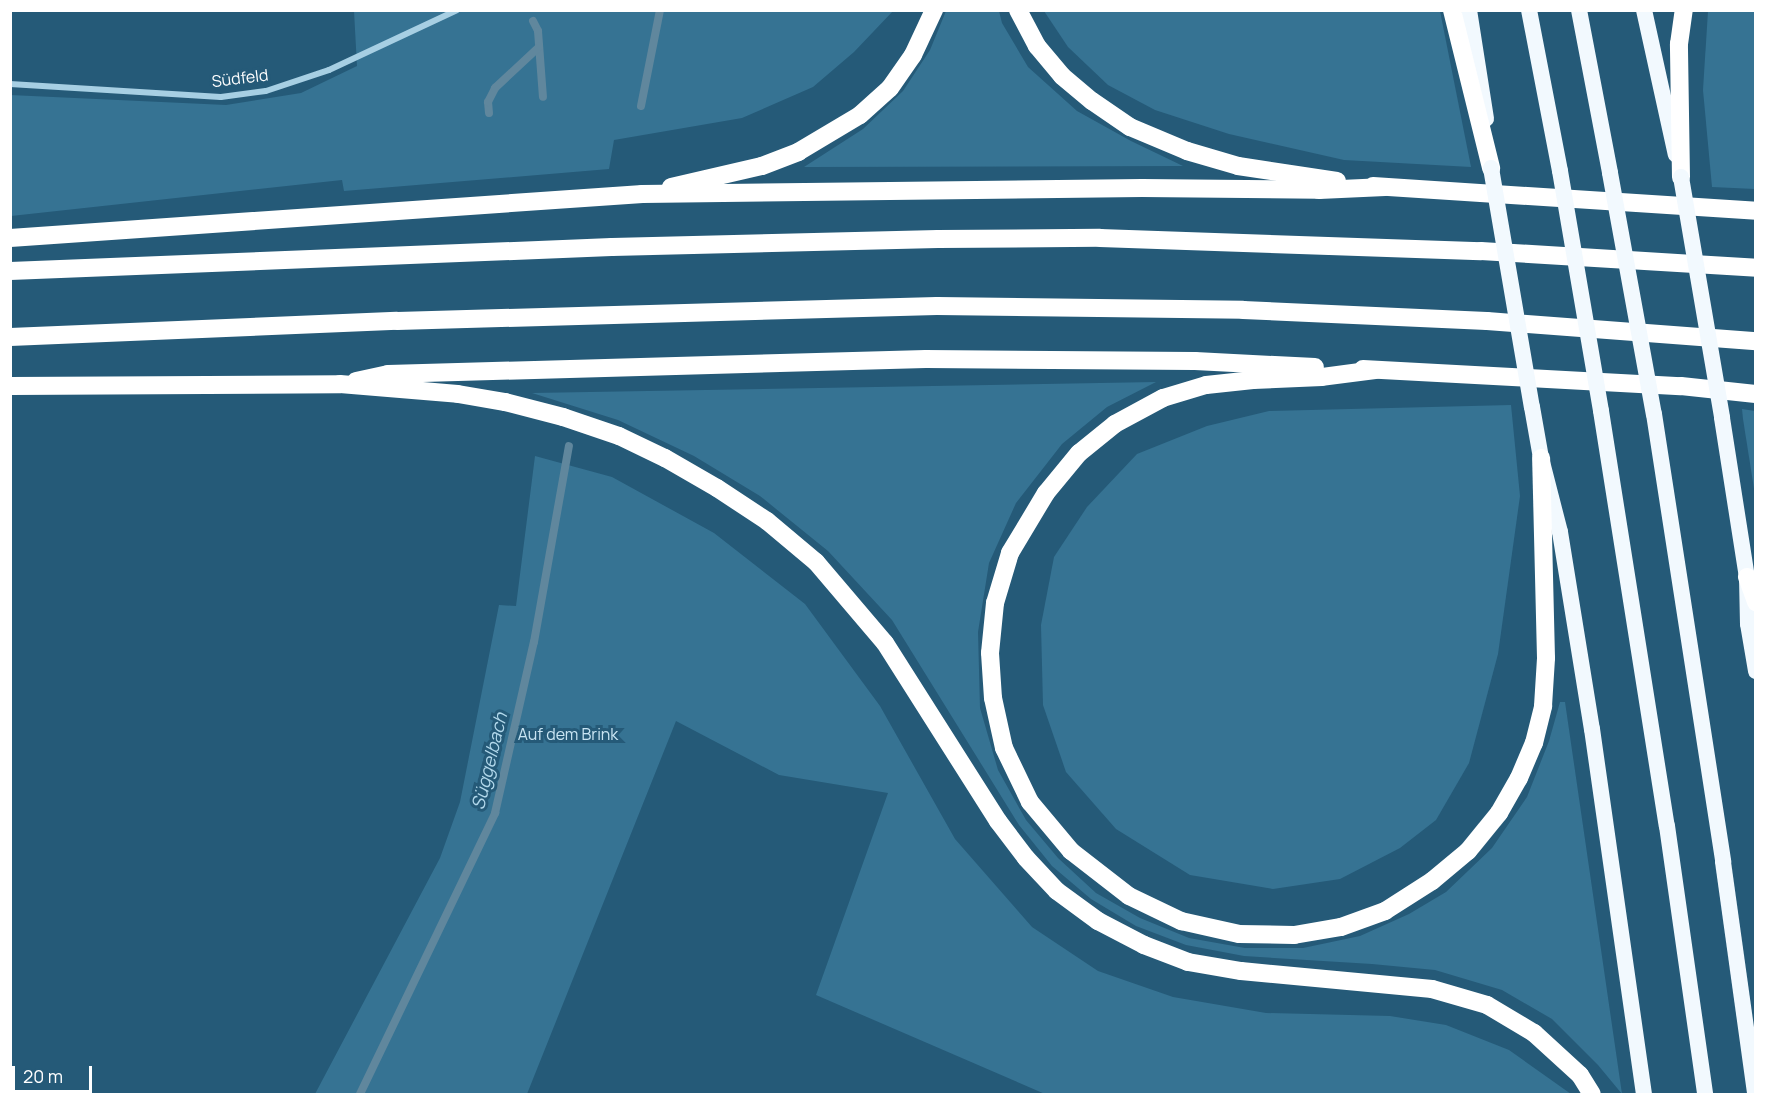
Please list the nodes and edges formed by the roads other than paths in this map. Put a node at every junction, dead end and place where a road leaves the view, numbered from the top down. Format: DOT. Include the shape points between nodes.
graph roads {
  1 [pos="457,10"];
  2 [pos="934,10"];
  3 [pos="1018,10"];
  4 [pos="1452,10"];
  5 [pos="1469,10"];
  6 [pos="1529,10"];
  7 [pos="1579,10"];
  8 [pos="1644,10"];
  9 [pos="1684,10"];
  10 [pos="10,84"];
  11 [pos="1491,168"];
  12 [pos="1681,177"];
  13 [pos="1385,187"];
  14 [pos="642,194"];
  15 [pos="1755,211"];
  16 [pos="10,238"];
  17 [pos="1755,268"];
  18 [pos="10,271"];
  19 [pos="10,338"];
  20 [pos="1755,341"];
  21 [pos="1375,370"];
  22 [pos="340,384"];
  23 [pos="10,386"];
  24 [pos="1755,394"];
  25 [pos="1541,458"];
  26 [pos="1747,577"];
  27 [pos="1755,602"];
  28 [pos="1755,671"];
  29 [pos="1592,1095"];
  30 [pos="1644,1095"];
  31 [pos="1705,1095"];
  32 [pos="1755,1095"];
  1 -- 10 [label="street, Südfeld" via="329,70 266,91 221,97"];
  2 -- 14 [label="highway" via="914,55 890,88 860,115 829,135 762,166"];
  3 -- 13 [label="highway" via="1037,46 1062,76 1130,127 1187,152 1238,166"];
  4 -- 11 [label="highway"];
  5 -- 11 [label="highway"];
  6 -- 31 [label="highway, bridge" via="1601,411"];
  7 -- 32 [label="highway, bridge" via="1654,414 1724,862"];
  8 -- 12 [label="highway"];
  9 -- 12 [label="highway" via="1679,44"];
  11 -- 25 [label="highway, bridge"];
  12 -- 26 [label="highway, bridge"];
  13 -- 14 [label="highway"];
  13 -- 15 [label="highway"];
  14 -- 16 [label="highway"];
  17 -- 18 [label="highway" via="1481,250 1100,238 938,238"];
  19 -- 20 [label="highway" via="409,321 937,306 1243,310 1487,321"];
  21 -- 22 [label="highway" via="1195,361 926,359 388,375"];
  21 -- 24 [label="highway" via="1681,386"];
  21 -- 25 [label="highway" via="1206,385 1163,398 1115,424 1079,453 1046,493 1010,553 995,603 990,653 993,698 1004,748 1030,802 1071,852 1129,896 1181,921 1239,934 1294,935 1341,927 1385,911 1432,881 1468,851 1499,813 1519,778 1534,743 1543,706 1546,658"];
  22 -- 23 [label="highway"];
  22 -- 29 [label="highway" via="505,402 619,436 665,458 767,521 816,562 885,643 998,821 1026,858 1057,891 1098,921 1188,962 1241,971 1432,989 1487,1005 1534,1033 1580,1075"];
  25 -- 30 [label="highway" via="1560,532"];
  26 -- 27 [label="highway"];
  26 -- 28 [label="highway"];
}
